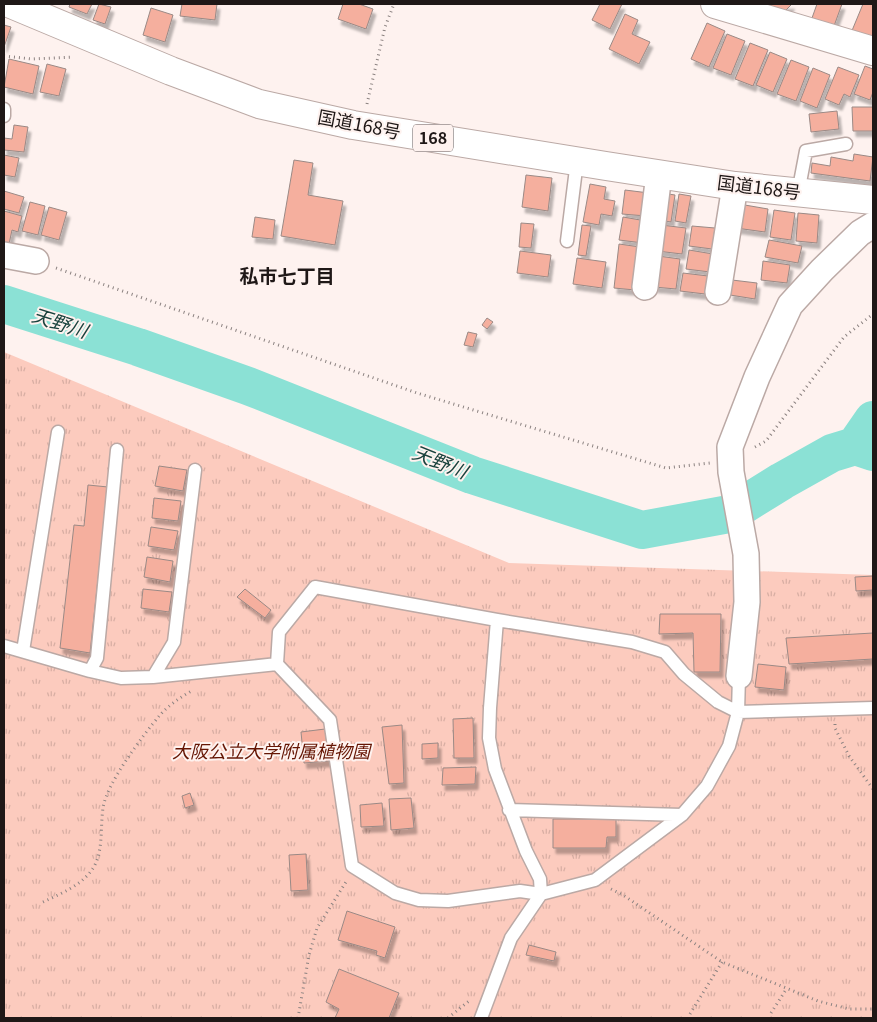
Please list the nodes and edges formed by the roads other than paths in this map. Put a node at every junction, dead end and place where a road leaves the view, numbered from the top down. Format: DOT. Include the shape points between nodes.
graph roads {
  1 [pos="11,4"];
  2 [pos="734,6"];
  3 [pos="873,51"];
  4 [pos="4,109"];
  5 [pos="4,116"];
  6 [pos="846,144"];
  7 [pos="577,161"];
  8 [pos="659,174"];
  9 [pos="735,186"];
  10 [pos="798,192"];
  11 [pos="873,200"];
  12 [pos="873,225"];
  13 [pos="567,241"];
  14 [pos="4,255"];
  15 [pos="36,261"];
  16 [pos="645,287"];
  17 [pos="718,292"];
  18 [pos="58,432"];
  19 [pos="117,450"];
  20 [pos="195,470"];
  21 [pos="497,620"];
  22 [pos="4,646"];
  23 [pos="23,651"];
  24 [pos="277,664"];
  25 [pos="90,671"];
  26 [pos="739,676"];
  27 [pos="154,677"];
  28 [pos="873,708"];
  29 [pos="738,712"];
  30 [pos="510,810"];
  31 [pos="682,815"];
  32 [pos="541,894"];
  33 [pos="481,1018"];
  1 -- 7 [label="main road, 国道168号 / 168" via="259,104 362,127"];
  2 -- 3 [label="main road"];
  4 -- 5 [label="lane"];
  6 -- 10 [label="lane" via="806,151"];
  7 -- 8 [label="main road, 国道168号 / 168"];
  7 -- 13 [label="lane"];
  8 -- 9 [label="main road, 国道168号 / 168"];
  8 -- 16 [label="street"];
  9 -- 10 [label="main road, 国道168号 / 168"];
  9 -- 17 [label="street"];
  10 -- 11 [label="main road, 国道168号 / 168"];
  12 -- 26 [label="street" via="860,233 790,305 730,447 730,466 746,554 747,602"];
  14 -- 15 [label="street"];
  18 -- 23 [label="lane"];
  19 -- 25 [label="lane" via="97,658"];
  20 -- 27 [label="lane" via="174,642"];
  21 -- 24 [label="lane" via="315,587 279,632"];
  21 -- 29 [label="lane" via="632,642 665,652 684,674 718,702"];
  21 -- 30 [label="lane" via="489,738 495,769"];
  22 -- 23 [label="lane"];
  23 -- 25 [label="lane"];
  24 -- 27 [label="lane"];
  24 -- 32 [label="lane" via="330,720 352,866 395,893 419,900 448,902 520,891"];
  25 -- 27 [label="lane" via="121,678"];
  26 -- 29 [label="lane"];
  28 -- 29 [label="lane"];
  29 -- 31 [label="lane" via="729,746 706,786"];
  30 -- 31 [label="lane"];
  30 -- 32 [label="lane" via="540,879"];
  31 -- 32 [label="lane" via="595,880"];
  32 -- 33 [label="lane" via="511,938"];
}
